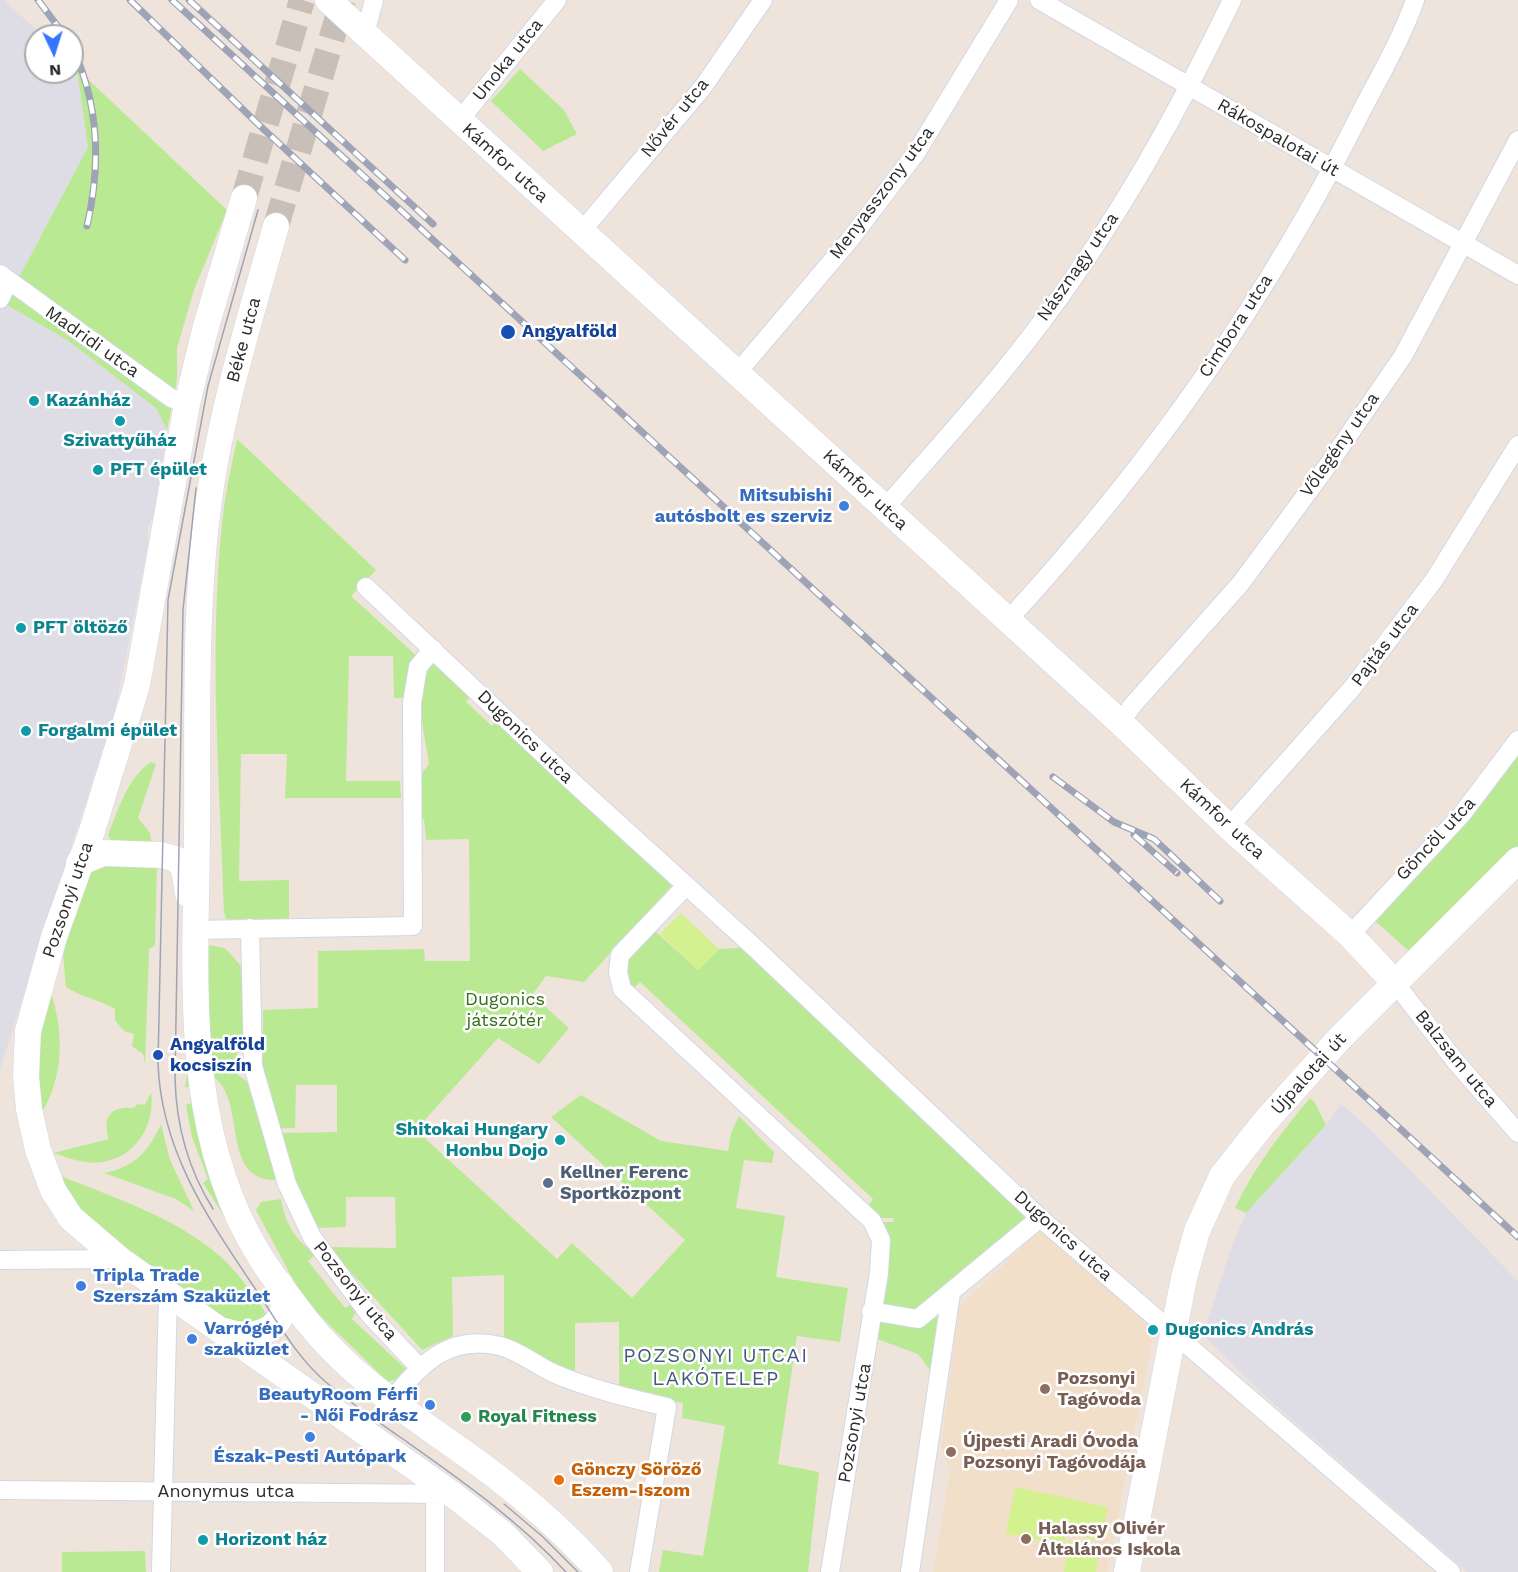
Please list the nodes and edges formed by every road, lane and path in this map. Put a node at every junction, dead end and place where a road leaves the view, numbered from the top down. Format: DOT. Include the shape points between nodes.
graph roads {
  1 [pos="328,0"];
  2 [pos="374,0"];
  3 [pos="557,0"];
  4 [pos="763,0"];
  5 [pos="1009,0"];
  6 [pos="1039,0"];
  7 [pos="1232,0"];
  8 [pos="1415,0"];
  9 [pos="365,34"];
  10 [pos="1190,87"];
  11 [pos="459,121"];
  12 [pos="1518,140"];
  13 [pos="1332,170"];
  14 [pos="244,198"];
  15 [pos="276,226"];
  16 [pos="581,232"];
  17 [pos="1463,244"];
  18 [pos="1518,276"];
  19 [pos="3,285"];
  20 [pos="738,372"];
  21 [pos="187,404"];
  22 [pos="1518,445"];
  23 [pos="217,456"];
  24 [pos="885,508"];
  25 [pos="366,587"];
  26 [pos="1008,620"];
  27 [pos="433,650"];
  28 [pos="1122,723"];
  29 [pos="1518,740"];
  30 [pos="1229,827"];
  31 [pos="1518,860"];
  32 [pos="80,863"];
  33 [pos="686,886"];
  34 [pos="250,928"];
  35 [pos="194,930"];
  36 [pos="1350,935"];
  37 [pos="1396,984"];
  38 [pos="1518,1133"];
  39 [pos="1040,1218"];
  40 [pos="119,1259"];
  41 [pos="0,1260"];
  42 [pos="278,1281"];
  43 [pos="951,1293"];
  44 [pos="168,1295"];
  45 [pos="871,1311"];
  46 [pos="212,1326"];
  47 [pos="1171,1332"];
  48 [pos="420,1368"];
  49 [pos="391,1401"];
  50 [pos="0,1490"];
  51 [pos="164,1492"];
  52 [pos="444,1494"];
  53 [pos="162,1572"];
  54 [pos="435,1572"];
  55 [pos="540,1572"];
  56 [pos="600,1572"];
  57 [pos="639,1572"];
  58 [pos="830,1572"];
  59 [pos="910,1572"];
  60 [pos="1127,1572"];
  61 [pos="1451,1572"];
  1 -- 9 [label="main road, Kámfor utca"];
  2 -- 9 [label="street"];
  3 -- 11 [label="street, Unoka utca"];
  4 -- 16 [label="street, Nővér utca" via="703,87"];
  5 -- 20 [label="street, Menyasszony utca" via="916,153 848,242"];
  6 -- 10 [label="street, Rákospalotai út"];
  7 -- 10 [label="street, Násznagy utca"];
  8 -- 13 [label="street, Cimbora utca"];
  9 -- 11 [label="main road, Kámfor utca"];
  10 -- 13 [label="street, Rákospalotai út"];
  10 -- 24 [label="street, Násznagy utca" via="1078,271 1012,360"];
  11 -- 16 [label="main road, Kámfor utca"];
  12 -- 17 [label="street, Vőlegény utca"];
  13 -- 17 [label="street, Rákospalotai út"];
  13 -- 26 [label="street, Cimbora utca" via="1196,388 1120,488"];
  14 -- 21 [label="main road"];
  15 -- 23 [label="main road, Béke utca" via="239,351"];
  16 -- 20 [label="main road, Kámfor utca"];
  17 -- 18 [label="street, Rákospalotai út"];
  17 -- 28 [label="street, Vőlegény utca" via="1403,356 1328,465 1241,583 1131,707"];
  19 -- 21 [label="street, Madridi utca" via="171,398"];
  20 -- 24 [label="main road, Kámfor utca"];
  21 -- 32 [label="main road, Pozsonyi utca" via="137,685"];
  22 -- 30 [label="street, Pajtás utca" via="1434,580 1360,678"];
  23 -- 35 [label="main road, Pozsonyi utca" via="207,512 198,621"];
  24 -- 26 [label="main road, Kámfor utca"];
  25 -- 27 [label="street, Dugonics utca"];
  26 -- 28 [label="main road, Kámfor utca"];
  27 -- 33 [label="street, Dugonics utca"];
  27 -- 34 [label="street" via="418,668 412,703 413,926"];
  28 -- 30 [label="main road, Kámfor utca"];
  29 -- 36 [label="street, Göncöl utca" via="1462,814"];
  30 -- 36 [label="main road, Kámfor utca"];
  31 -- 37 [label="main road, Újpalotai út"];
  32 -- 35 [label="main road" via="104,853 176,859 186,873 188,909"];
  32 -- 40 [label="main road, Pozsonyi utca" via="28,1031 29,1108 38,1150 53,1190 71,1218"];
  33 -- 39 [label="street, Dugonics utca"];
  33 -- 45 [label="street, Pozsonyi utca" via="620,955 618,972 622,988 872,1221 880,1240 879,1273"];
  34 -- 35 [label="street"];
  34 -- 48 [label="street, Pozsonyi utca" via="253,1066 287,1184 312,1238 369,1314"];
  35 -- 42 [label="main road, Pozsonyi utca" via="204,1106 235,1207"];
  36 -- 37 [label="main road, Kámfor utca"];
  37 -- 38 [label="street, Balzsam utca"];
  37 -- 47 [label="main road, Újpalotai út" via="1330,1048 1222,1176 1197,1231"];
  39 -- 43 [label="street"];
  39 -- 47 [label="street, Dugonics utca"];
  40 -- 41 [label="street"];
  40 -- 44 [label="main road, Pozsonyi utca"];
  42 -- 46 [label="main road, Pozsonyi utca" via="284,1311 268,1329 242,1336"];
  42 -- 49 [label="main road, Pozsonyi utca" via="334,1352"];
  43 -- 45 [label="street" via="918,1319"];
  43 -- 59 [label="street"];
  44 -- 46 [label="main road, Pozsonyi utca"];
  44 -- 51 [label="street"];
  45 -- 58 [label="street, Pozsonyi utca"];
  46 -- 52 [label="main road, Pozsonyi utca"];
  47 -- 60 [label="main road, Újpalotai út"];
  47 -- 61 [label="street, Dugonics utca"];
  48 -- 49 [label="street"];
  48 -- 57 [label="street" via="437,1353 467,1343 502,1347 554,1374 667,1407"];
  49 -- 56 [label="main road, Pozsonyi utca" via="495,1476 574,1543"];
  50 -- 51 [label="street, Anonymus utca"];
  51 -- 52 [label="street, Anonymus utca"];
  51 -- 53 [label="street"];
  52 -- 54 [label="street"];
  52 -- 55 [label="main road, Pozsonyi utca" via="502,1533"];
}
